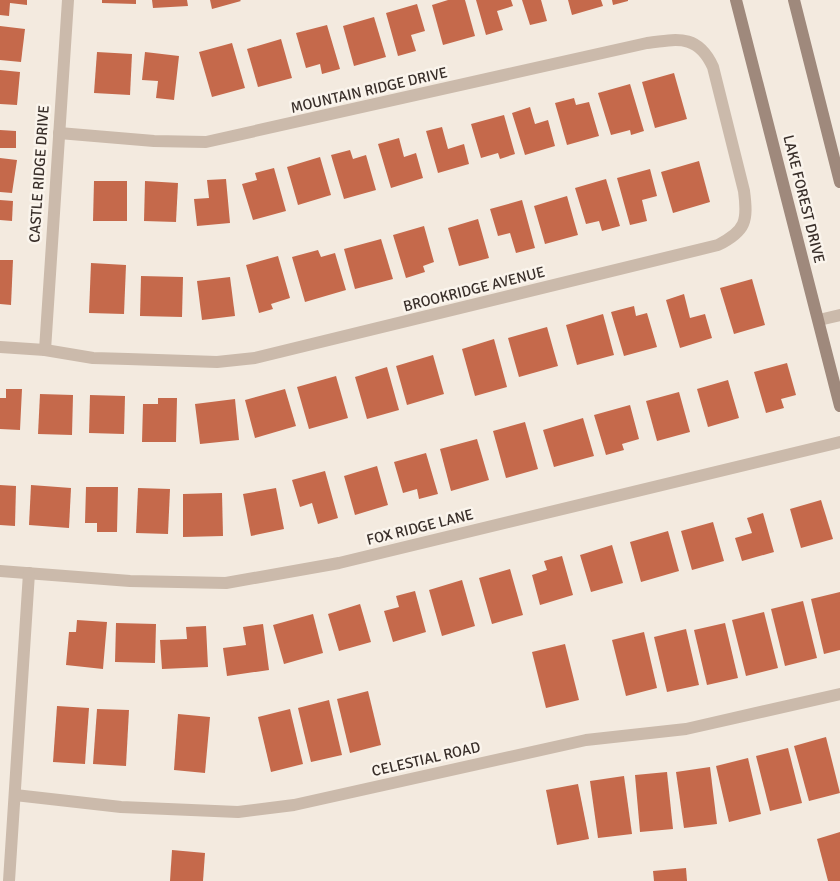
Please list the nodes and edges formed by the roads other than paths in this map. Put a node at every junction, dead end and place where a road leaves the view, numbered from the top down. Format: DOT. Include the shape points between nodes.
graph roads {
  1 [pos="68,0"];
  2 [pos="736,0"];
  3 [pos="794,0"];
  4 [pos="684,41"];
  5 [pos="59,133"];
  6 [pos="840,182"];
  7 [pos="840,315"];
  8 [pos="819,320"];
  9 [pos="0,347"];
  10 [pos="45,350"];
  11 [pos="840,406"];
  12 [pos="840,442"];
  13 [pos="0,571"];
  14 [pos="29,573"];
  15 [pos="840,694"];
  16 [pos="15,795"];
  17 [pos="9,881"];
  1 -- 5 [label="street, CASTLE RIDGE DRIVE"];
  2 -- 8 [label="main road, LAKE FOREST DRIVE"];
  3 -- 6 [label="main road"];
  4 -- 5 [label="street, MOUNTAIN RIDGE DRIVE" via="646,43 206,142"];
  4 -- 10 [label="street, BROOKRIDGE AVENUE" via="706,51 713,67 744,191 745,222 733,237 718,245 255,358 217,362 119,359"];
  5 -- 10 [label="street, CASTLE RIDGE DRIVE"];
  7 -- 8 [label="street"];
  8 -- 11 [label="main road, LAKE FOREST DRIVE"];
  9 -- 10 [label="street, BROOKRIDGE AVENUE"];
  12 -- 14 [label="street, FOX RIDGE LANE" via="339,563 226,583 130,581"];
  13 -- 14 [label="street, FOX RIDGE LANE"];
  14 -- 16 [label="street"];
  15 -- 16 [label="street, CELESTIAL ROAD" via="710,724 586,740 294,805 248,810 121,807"];
  16 -- 17 [label="street"];
}
